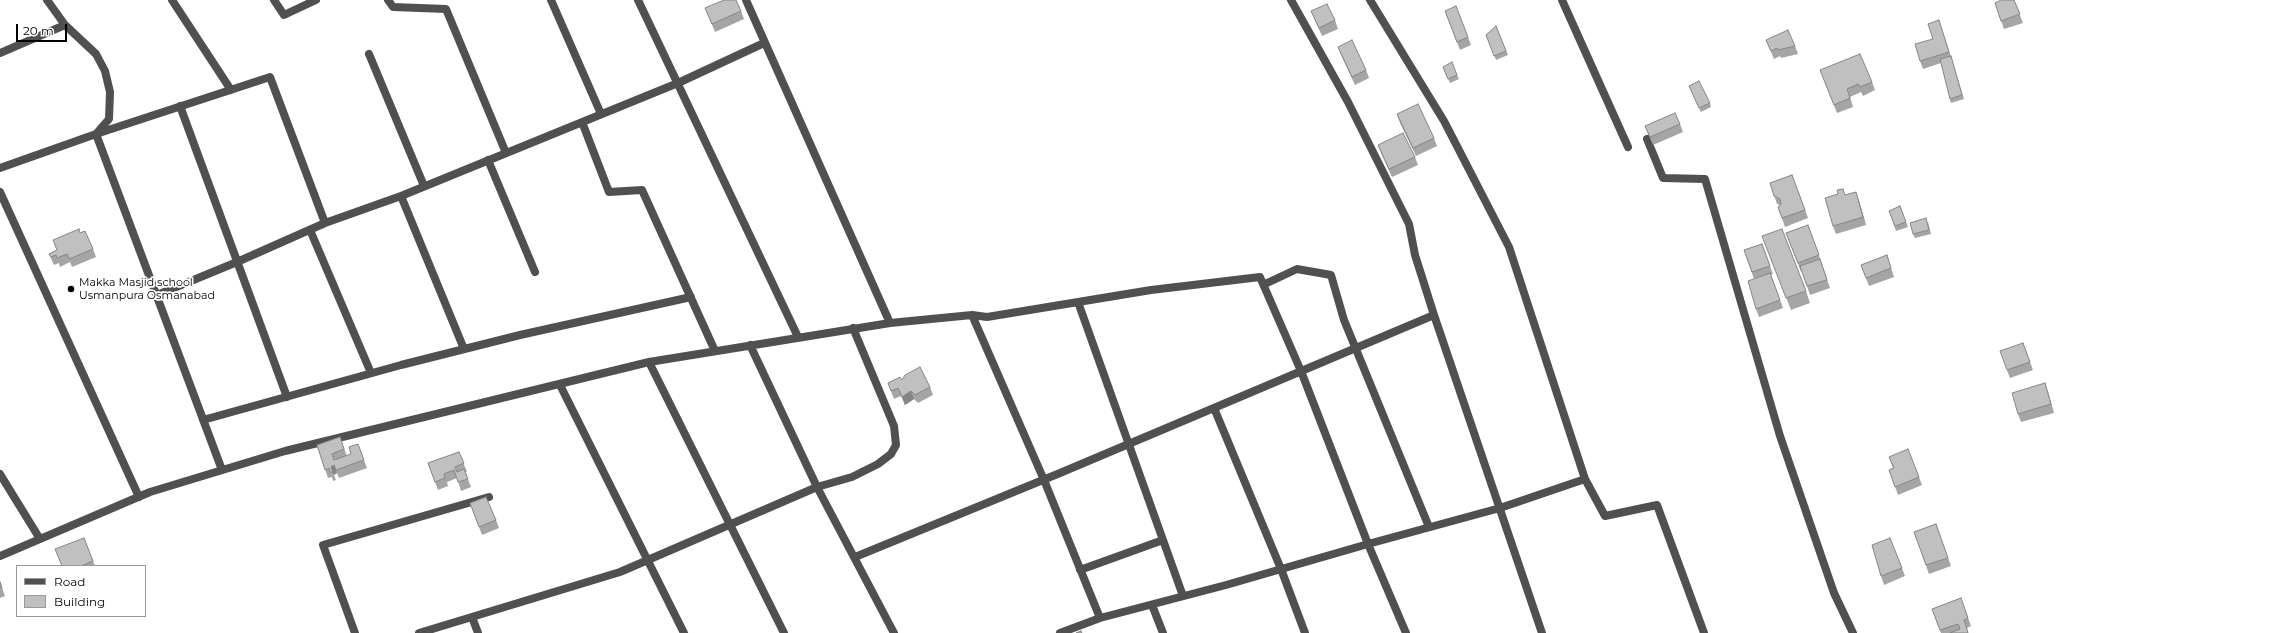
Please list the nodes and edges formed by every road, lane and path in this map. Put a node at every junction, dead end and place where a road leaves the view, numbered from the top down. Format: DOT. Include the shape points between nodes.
graph roads {
  1 [pos="47,0"];
  2 [pos="172,0"];
  3 [pos="274,0"];
  4 [pos="316,0"];
  5 [pos="388,0"];
  6 [pos="551,0"];
  7 [pos="638,0"];
  8 [pos="746,0"];
  9 [pos="1291,0"];
  10 [pos="1370,0"];
  11 [pos="1562,0"];
  12 [pos="65,25"];
  13 [pos="764,43"];
  14 [pos="0,53"];
  15 [pos="369,54"];
  16 [pos="678,83"];
  17 [pos="231,90"];
  18 [pos="180,106"];
  19 [pos="601,114"];
  20 [pos="582,122"];
  21 [pos="96,134"];
  22 [pos="1647,139"];
  23 [pos="1628,147"];
  24 [pos="506,153"];
  25 [pos="488,160"];
  26 [pos="0,168"];
  27 [pos="424,186"];
  28 [pos="0,192"];
  29 [pos="401,196"];
  30 [pos="325,223"];
  31 [pos="310,230"];
  32 [pos="237,262"];
  33 [pos="535,272"];
  34 [pos="1265,284"];
  35 [pos="157,295"];
  36 [pos="691,297"];
  37 [pos="1078,302"];
  38 [pos="972,314"];
  39 [pos="1434,315"];
  40 [pos="890,323"];
  41 [pos="853,328"];
  42 [pos="798,337"];
  43 [pos="750,345"];
  44 [pos="1356,348"];
  45 [pos="464,349"];
  46 [pos="715,351"];
  47 [pos="649,362"];
  48 [pos="1301,371"];
  49 [pos="371,373"];
  50 [pos="560,385"];
  51 [pos="287,397"];
  52 [pos="1214,408"];
  53 [pos="203,420"];
  54 [pos="1128,444"];
  55 [pos="222,470"];
  56 [pos="0,474"];
  57 [pos="1585,479"];
  58 [pos="1044,480"];
  59 [pos="817,487"];
  60 [pos="139,497"];
  61 [pos="489,497"];
  62 [pos="1500,508"];
  63 [pos="730,524"];
  64 [pos="1429,527"];
  65 [pos="40,539"];
  66 [pos="1163,540"];
  67 [pos="1368,544"];
  68 [pos="0,556"];
  69 [pos="855,557"];
  70 [pos="648,560"];
  71 [pos="1281,569"];
  72 [pos="1080,570"];
  73 [pos="1183,596"];
  74 [pos="1152,605"];
  75 [pos="472,617"];
  76 [pos="1100,618"];
  77 [pos="355,633"];
  78 [pos="419,633"];
  79 [pos="478,633"];
  80 [pos="684,633"];
  81 [pos="784,633"];
  82 [pos="894,633"];
  83 [pos="1060,633"];
  84 [pos="1163,633"];
  85 [pos="1305,633"];
  86 [pos="1406,633"];
  87 [pos="1542,633"];
  88 [pos="1704,633"];
  89 [pos="1854,633"];
  1 -- 12 [label="street"];
  2 -- 17 [label="street"];
  3 -- 4 [label="street" via="284,15"];
  5 -- 24 [label="street" via="393,7 446,9"];
  6 -- 19 [label="street"];
  7 -- 16 [label="street"];
  8 -- 13 [label="street"];
  9 -- 39 [label="street" via="1348,102 1409,224 1415,255"];
  10 -- 57 [label="street" via="1444,121 1509,247"];
  11 -- 23 [label="street"];
  12 -- 14 [label="street"];
  12 -- 21 [label="street" via="96,54 105,71 110,92 109,118"];
  13 -- 16 [label="street"];
  13 -- 40 [label="street"];
  15 -- 27 [label="street"];
  16 -- 19 [label="street"];
  16 -- 42 [label="street"];
  17 -- 18 [label="street"];
  17 -- 30 [label="street" via="270,77"];
  18 -- 21 [label="street"];
  18 -- 32 [label="street"];
  19 -- 20 [label="street"];
  20 -- 24 [label="street"];
  20 -- 36 [label="street" via="609,192 642,190"];
  21 -- 26 [label="street"];
  21 -- 35 [label="street"];
  22 -- 89 [label="street" via="1663,178 1705,179 1780,436 1834,593"];
  24 -- 25 [label="street"];
  25 -- 27 [label="street"];
  25 -- 33 [label="street"];
  27 -- 29 [label="street"];
  28 -- 60 [label="street"];
  29 -- 30 [label="street"];
  29 -- 45 [label="street"];
  30 -- 31 [label="street"];
  31 -- 32 [label="street"];
  31 -- 49 [label="street"];
  32 -- 35 [label="street"];
  32 -- 51 [label="street"];
  34 -- 37 [label="street" via="1260,277 1223,280"];
  34 -- 44 [label="street" via="1298,269 1331,275 1344,320"];
  34 -- 48 [label="street"];
  35 -- 53 [label="street"];
  36 -- 45 [label="street"];
  36 -- 46 [label="street"];
  37 -- 38 [label="street" via="987,317"];
  37 -- 54 [label="street"];
  38 -- 40 [label="street"];
  38 -- 58 [label="street"];
  39 -- 44 [label="street"];
  39 -- 62 [label="street"];
  40 -- 41 [label="street"];
  41 -- 42 [label="street"];
  41 -- 59 [label="street" via="894,426 896,445 891,454 878,464 852,477"];
  42 -- 43 [label="street"];
  43 -- 46 [label="street"];
  43 -- 59 [label="street"];
  44 -- 48 [label="street"];
  44 -- 64 [label="street"];
  45 -- 49 [label="street"];
  46 -- 47 [label="street"];
  47 -- 50 [label="street"];
  47 -- 63 [label="street"];
  48 -- 52 [label="street"];
  48 -- 67 [label="street"];
  49 -- 51 [label="street"];
  50 -- 55 [label="street" via="285,451"];
  50 -- 70 [label="street"];
  51 -- 53 [label="street"];
  52 -- 54 [label="street"];
  52 -- 71 [label="street"];
  53 -- 55 [label="street"];
  54 -- 58 [label="street"];
  54 -- 66 [label="street"];
  55 -- 60 [label="street"];
  56 -- 65 [label="street"];
  57 -- 62 [label="street"];
  57 -- 88 [label="street" via="1605,516 1657,505"];
  58 -- 69 [label="street"];
  58 -- 72 [label="street"];
  59 -- 63 [label="street"];
  59 -- 69 [label="street"];
  60 -- 65 [label="street"];
  61 -- 77 [label="street" via="323,545"];
  62 -- 64 [label="street"];
  62 -- 87 [label="street"];
  63 -- 70 [label="street"];
  63 -- 81 [label="street"];
  64 -- 67 [label="street"];
  65 -- 68 [label="street"];
  66 -- 72 [label="street"];
  66 -- 73 [label="street"];
  67 -- 71 [label="street"];
  67 -- 86 [label="street"];
  69 -- 82 [label="street"];
  70 -- 75 [label="street" via="620,572"];
  70 -- 80 [label="street"];
  71 -- 73 [label="street"];
  71 -- 85 [label="street"];
  72 -- 76 [label="street"];
  73 -- 74 [label="street"];
  74 -- 76 [label="street"];
  74 -- 84 [label="street"];
  75 -- 78 [label="street"];
  75 -- 79 [label="street"];
  76 -- 83 [label="street"];
}
